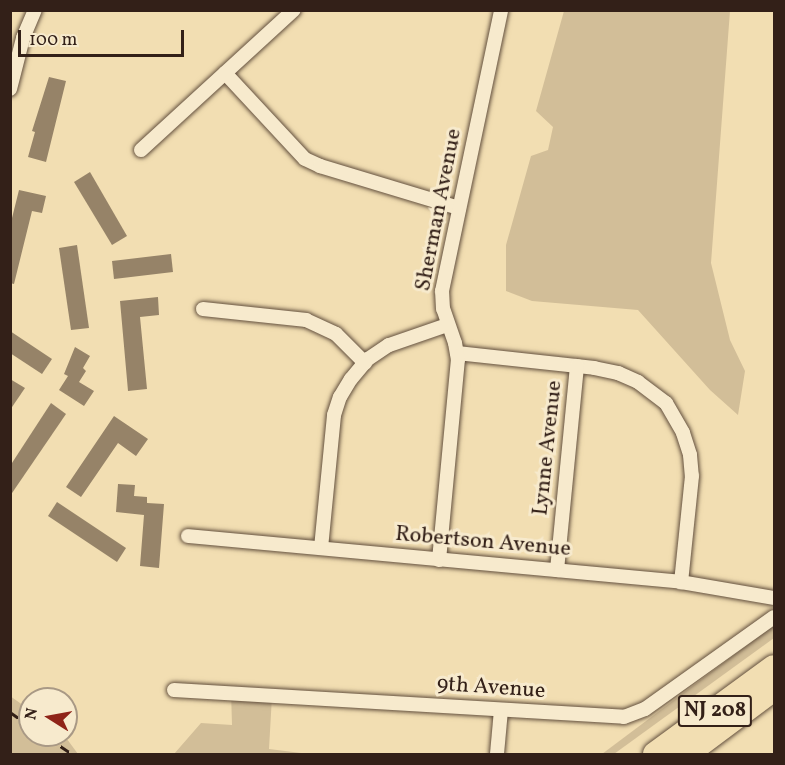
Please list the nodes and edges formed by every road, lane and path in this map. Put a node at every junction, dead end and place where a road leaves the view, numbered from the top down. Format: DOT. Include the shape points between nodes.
graph roads {
  1 [pos="35,10"];
  2 [pos="294,10"];
  3 [pos="501,10"];
  4 [pos="225,72"];
  5 [pos="10,89"];
  6 [pos="141,150"];
  7 [pos="459,208"];
  8 [pos="202,309"];
  9 [pos="447,325"];
  10 [pos="457,353"];
  11 [pos="365,363"];
  12 [pos="577,366"];
  13 [pos="188,536"];
  14 [pos="321,548"];
  15 [pos="440,560"];
  16 [pos="557,570"];
  17 [pos="681,582"];
  18 [pos="774,598"];
  19 [pos="774,617"];
  20 [pos="774,667"];
  21 [pos="174,690"];
  22 [pos="774,690"];
  23 [pos="501,710"];
  24 [pos="497,754"];
  25 [pos="656,754"];
  26 [pos="687,754"];
  1 -- 5 [label="street"];
  2 -- 4 [label="street"];
  3 -- 7 [label="street, Sherman Avenue"];
  4 -- 6 [label="street"];
  4 -- 7 [label="street" via="306,159"];
  7 -- 9 [label="street, Sherman Avenue" via="442,291"];
  8 -- 11 [label="street" via="306,320 336,334"];
  9 -- 10 [label="street, Sherman Avenue"];
  9 -- 11 [label="street" via="399,340"];
  10 -- 12 [label="street"];
  10 -- 15 [label="street, Sherman Avenue"];
  11 -- 14 [label="street" via="346,388 334,415"];
  12 -- 16 [label="street, Lynne Avenue"];
  12 -- 17 [label="street" via="618,373 638,382 666,404 678,422 687,443 692,476"];
  13 -- 14 [label="street, Robertson Avenue"];
  14 -- 15 [label="street, Robertson Avenue"];
  15 -- 16 [label="street, Robertson Avenue"];
  16 -- 17 [label="street, Robertson Avenue"];
  17 -- 18 [label="street, Robertson Avenue"];
  19 -- 23 [label="street, 9th Avenue" via="631,715"];
  20 -- 25 [label="highway, NJ 208"];
  21 -- 23 [label="street, 9th Avenue"];
  22 -- 26 [label="highway, NJ 208"];
  23 -- 24 [label="street"];
}
